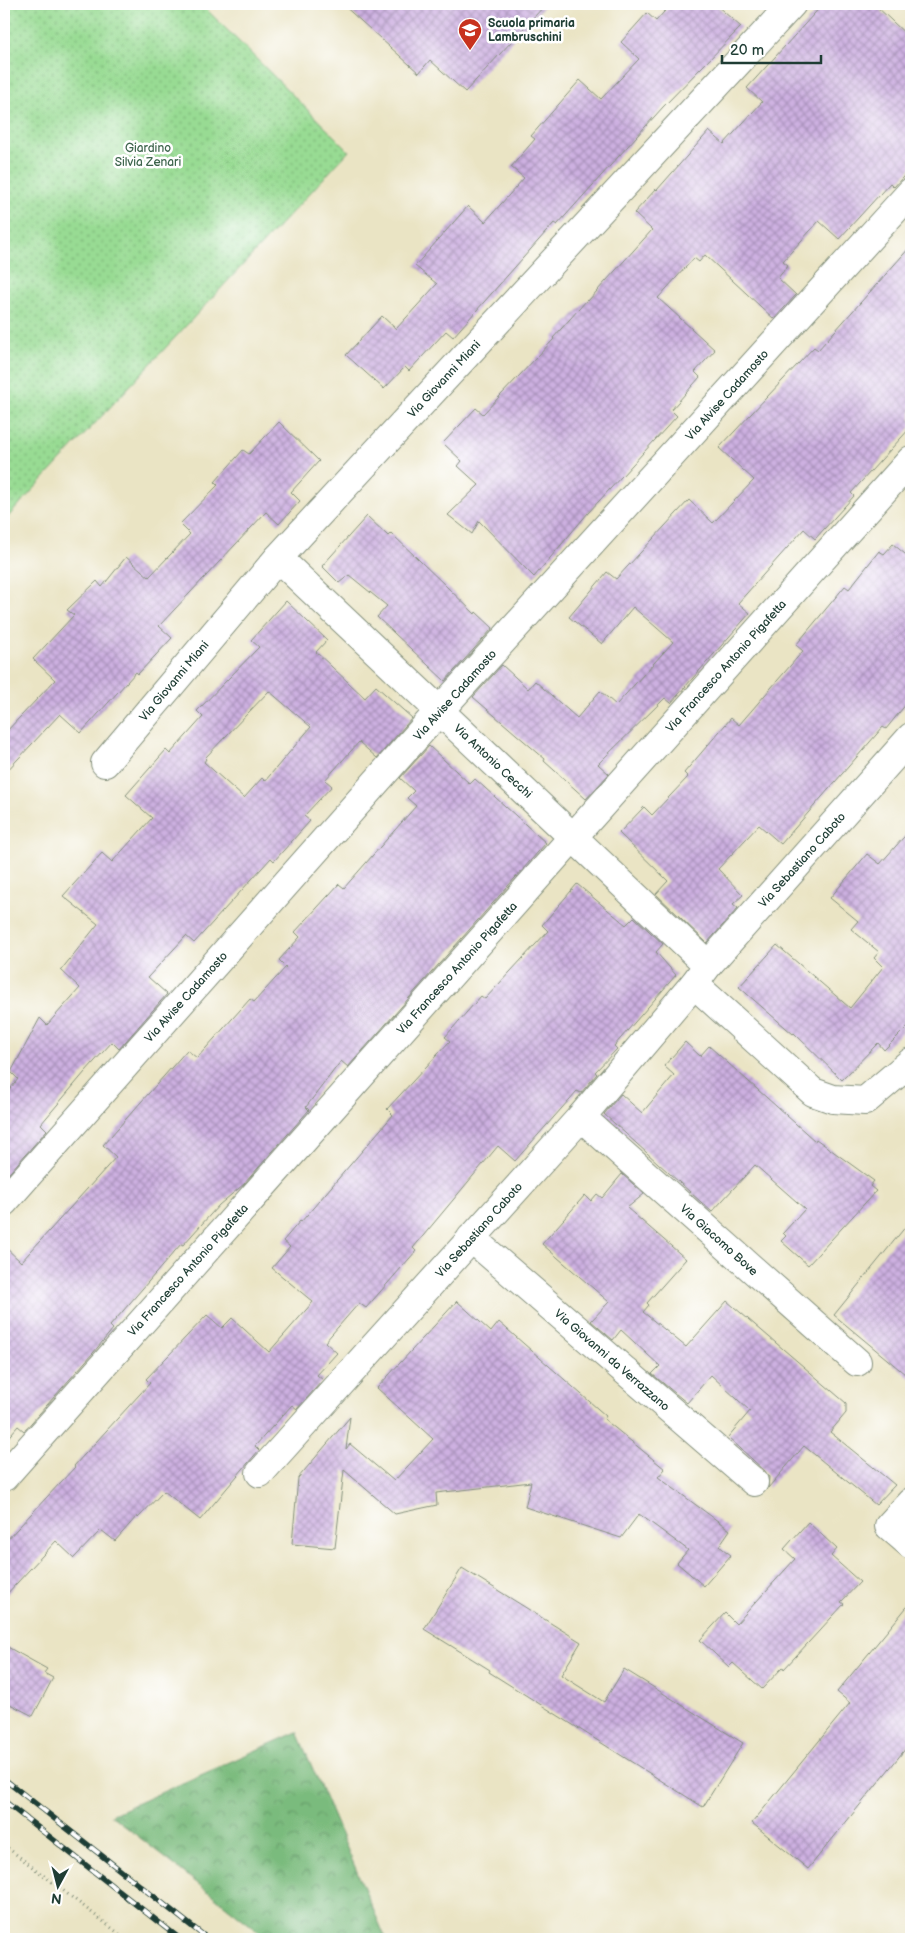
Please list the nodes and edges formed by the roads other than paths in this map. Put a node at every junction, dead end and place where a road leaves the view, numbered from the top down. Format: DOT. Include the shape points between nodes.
graph roads {
  1 [pos="792,4"];
  2 [pos="911,192"];
  3 [pos="911,460"];
  4 [pos="278,558"];
  5 [pos="440,711"];
  6 [pos="911,737"];
  7 [pos="105,763"];
  8 [pos="573,837"];
  9 [pos="701,974"];
  10 [pos="911,1062"];
  11 [pos="581,1117"];
  12 [pos="4,1202"];
  13 [pos="471,1238"];
  14 [pos="856,1362"];
  15 [pos="260,1473"];
  16 [pos="4,1477"];
  17 [pos="754,1482"];
  18 [pos="911,1502"];
  19 [pos="911,1545"];
  1 -- 4 [label="street, Via Giovanni Miani"];
  2 -- 5 [label="street, Via Alvise Cadamosto"];
  3 -- 8 [label="street, Via Francesco Antonio Pigafetta"];
  4 -- 5 [label="street, Via Antonio Cecchi"];
  4 -- 7 [label="street, Via Giovanni Miani"];
  5 -- 8 [label="street, Via Antonio Cecchi"];
  5 -- 12 [label="street, Via Alvise Cadamosto"];
  6 -- 9 [label="street, Via Sebastiano Caboto"];
  8 -- 9 [label="street, Via Antonio Cecchi"];
  8 -- 16 [label="street, Via Francesco Antonio Pigafetta"];
  9 -- 10 [label="street" via="813,1092 834,1099 865,1101"];
  9 -- 11 [label="street, Via Sebastiano Caboto"];
  11 -- 13 [label="street, Via Sebastiano Caboto"];
  11 -- 14 [label="street, Via Giacomo Bove"];
  13 -- 15 [label="street, Via Sebastiano Caboto"];
  13 -- 17 [label="street, Via Giovanni da Verrazzano"];
  18 -- 19 [label="street" via="889,1526"];
}
